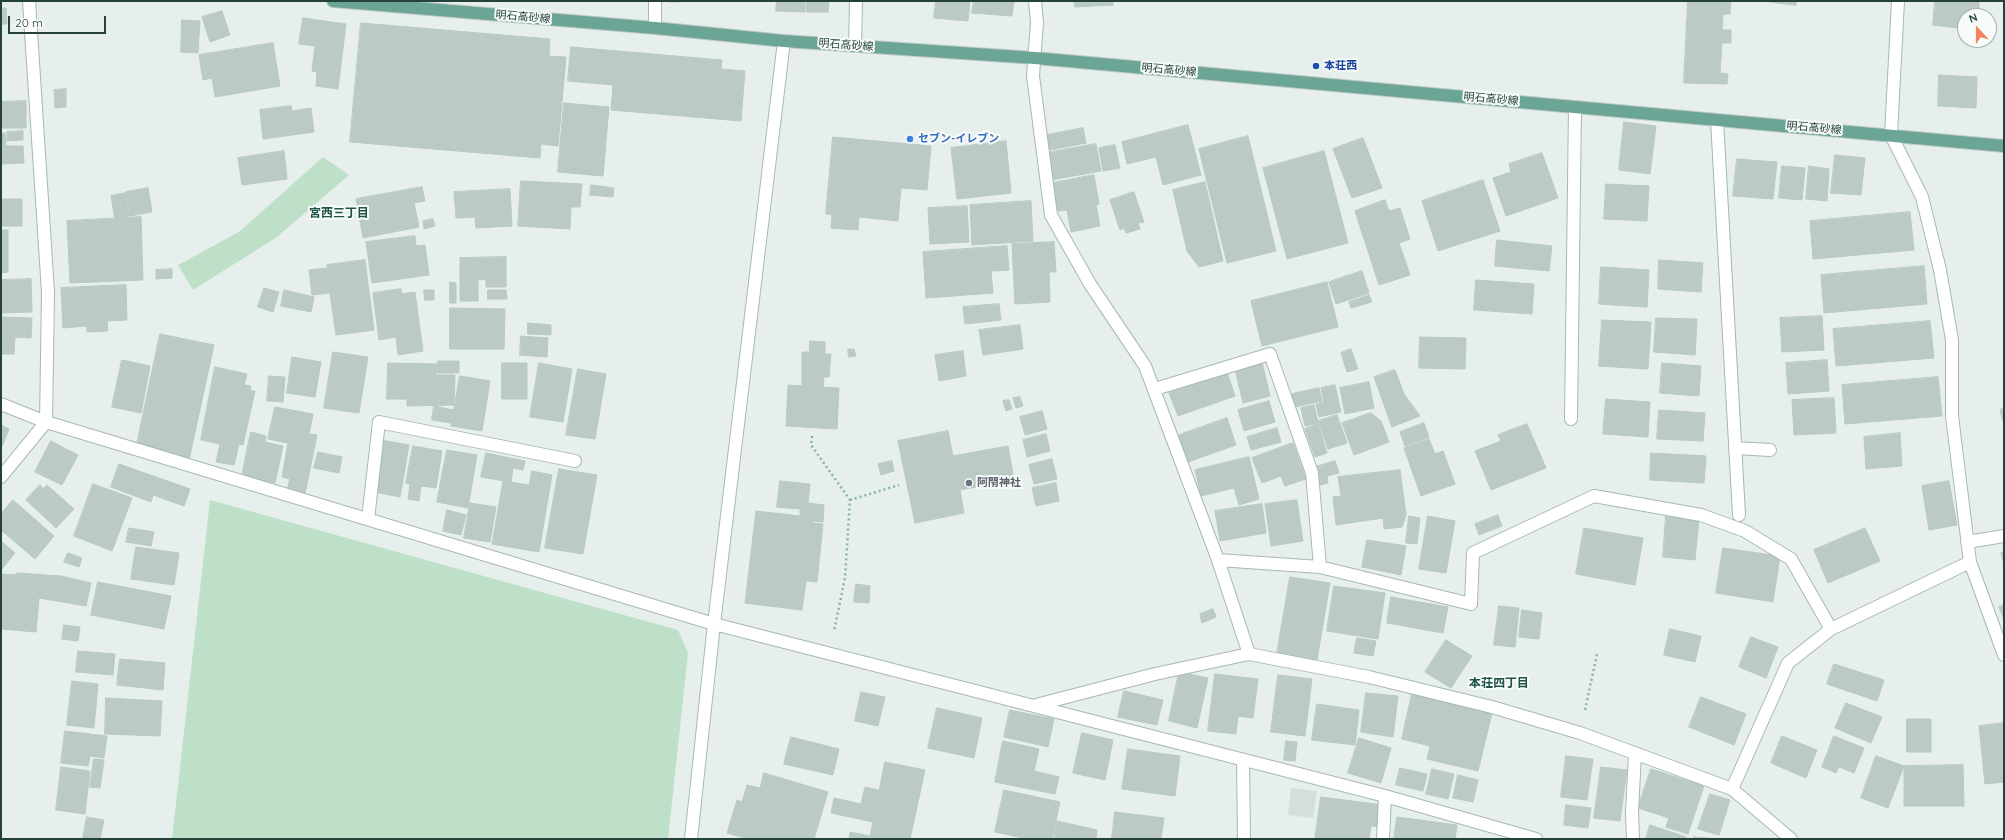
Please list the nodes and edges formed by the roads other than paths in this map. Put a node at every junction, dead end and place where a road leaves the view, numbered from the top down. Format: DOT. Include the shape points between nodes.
graph roads {
  1 [pos="29,1"];
  2 [pos="332,1"];
  3 [pos="655,1"];
  4 [pos="856,1"];
  5 [pos="1035,1"];
  6 [pos="1898,1"];
  7 [pos="655,28"];
  8 [pos="784,41"];
  9 [pos="855,46"];
  10 [pos="1035,58"];
  11 [pos="1575,107"];
  12 [pos="1717,120"];
  13 [pos="1891,135"];
  14 [pos="2004,146"];
  15 [pos="1155,389"];
  16 [pos="1,404"];
  17 [pos="1571,419"];
  18 [pos="46,422"];
  19 [pos="1735,448"];
  20 [pos="1770,450"];
  21 [pos="575,461"];
  22 [pos="1,477"];
  23 [pos="1739,515"];
  24 [pos="368,519"];
  25 [pos="2004,536"];
  26 [pos="1967,542"];
  27 [pos="1218,560"];
  28 [pos="1970,562"];
  29 [pos="1320,568"];
  30 [pos="714,624"];
  31 [pos="1830,629"];
  32 [pos="1249,654"];
  33 [pos="2004,655"];
  34 [pos="1035,705"];
  35 [pos="1636,754"];
  36 [pos="1243,760"];
  37 [pos="1732,789"];
  38 [pos="1385,796"];
  39 [pos="691,839"];
  40 [pos="1244,839"];
  41 [pos="1383,839"];
  42 [pos="1536,839"];
  43 [pos="1633,839"];
  44 [pos="1792,839"];
  1 -- 18 [label="street" via="48,292"];
  2 -- 7 [label="main road, 明石高砂線"];
  3 -- 7 [label="street"];
  4 -- 9 [label="street"];
  5 -- 10 [label="street" via="1038,22"];
  6 -- 13 [label="street"];
  7 -- 8 [label="main road, 明石高砂線"];
  8 -- 9 [label="main road, 明石高砂線"];
  8 -- 30 [label="street"];
  9 -- 10 [label="main road, 明石高砂線"];
  10 -- 11 [label="main road, 明石高砂線"];
  10 -- 15 [label="street" via="1033,76 1051,215 1090,284 1145,366"];
  11 -- 12 [label="main road, 明石高砂線"];
  11 -- 17 [label="street"];
  12 -- 13 [label="main road, 明石高砂線"];
  12 -- 19 [label="street"];
  13 -- 14 [label="main road, 明石高砂線"];
  13 -- 26 [label="street" via="1922,197 1940,270 1952,340 1952,416"];
  15 -- 27 [label="street"];
  15 -- 29 [label="street" via="1270,354 1312,473"];
  16 -- 18 [label="street"];
  18 -- 22 [label="street"];
  18 -- 24 [label="street"];
  19 -- 20 [label="street"];
  19 -- 23 [label="street"];
  21 -- 24 [label="street" via="379,422"];
  24 -- 30 [label="street"];
  25 -- 26 [label="street"];
  26 -- 28 [label="street"];
  27 -- 29 [label="street"];
  27 -- 32 [label="street"];
  28 -- 31 [label="street"];
  28 -- 33 [label="street"];
  29 -- 31 [label="street" via="1471,604 1473,553 1594,496 1701,515 1746,531 1791,559"];
  30 -- 34 [label="street"];
  30 -- 39 [label="street"];
  31 -- 37 [label="street" via="1788,663"];
  32 -- 34 [label="street" via="1155,674"];
  32 -- 35 [label="street" via="1370,677 1492,707 1580,733"];
  34 -- 36 [label="street"];
  35 -- 37 [label="street"];
  35 -- 43 [label="street"];
  36 -- 38 [label="street"];
  36 -- 40 [label="street"];
  37 -- 44 [label="street"];
  38 -- 41 [label="street"];
  38 -- 42 [label="street"];
}
